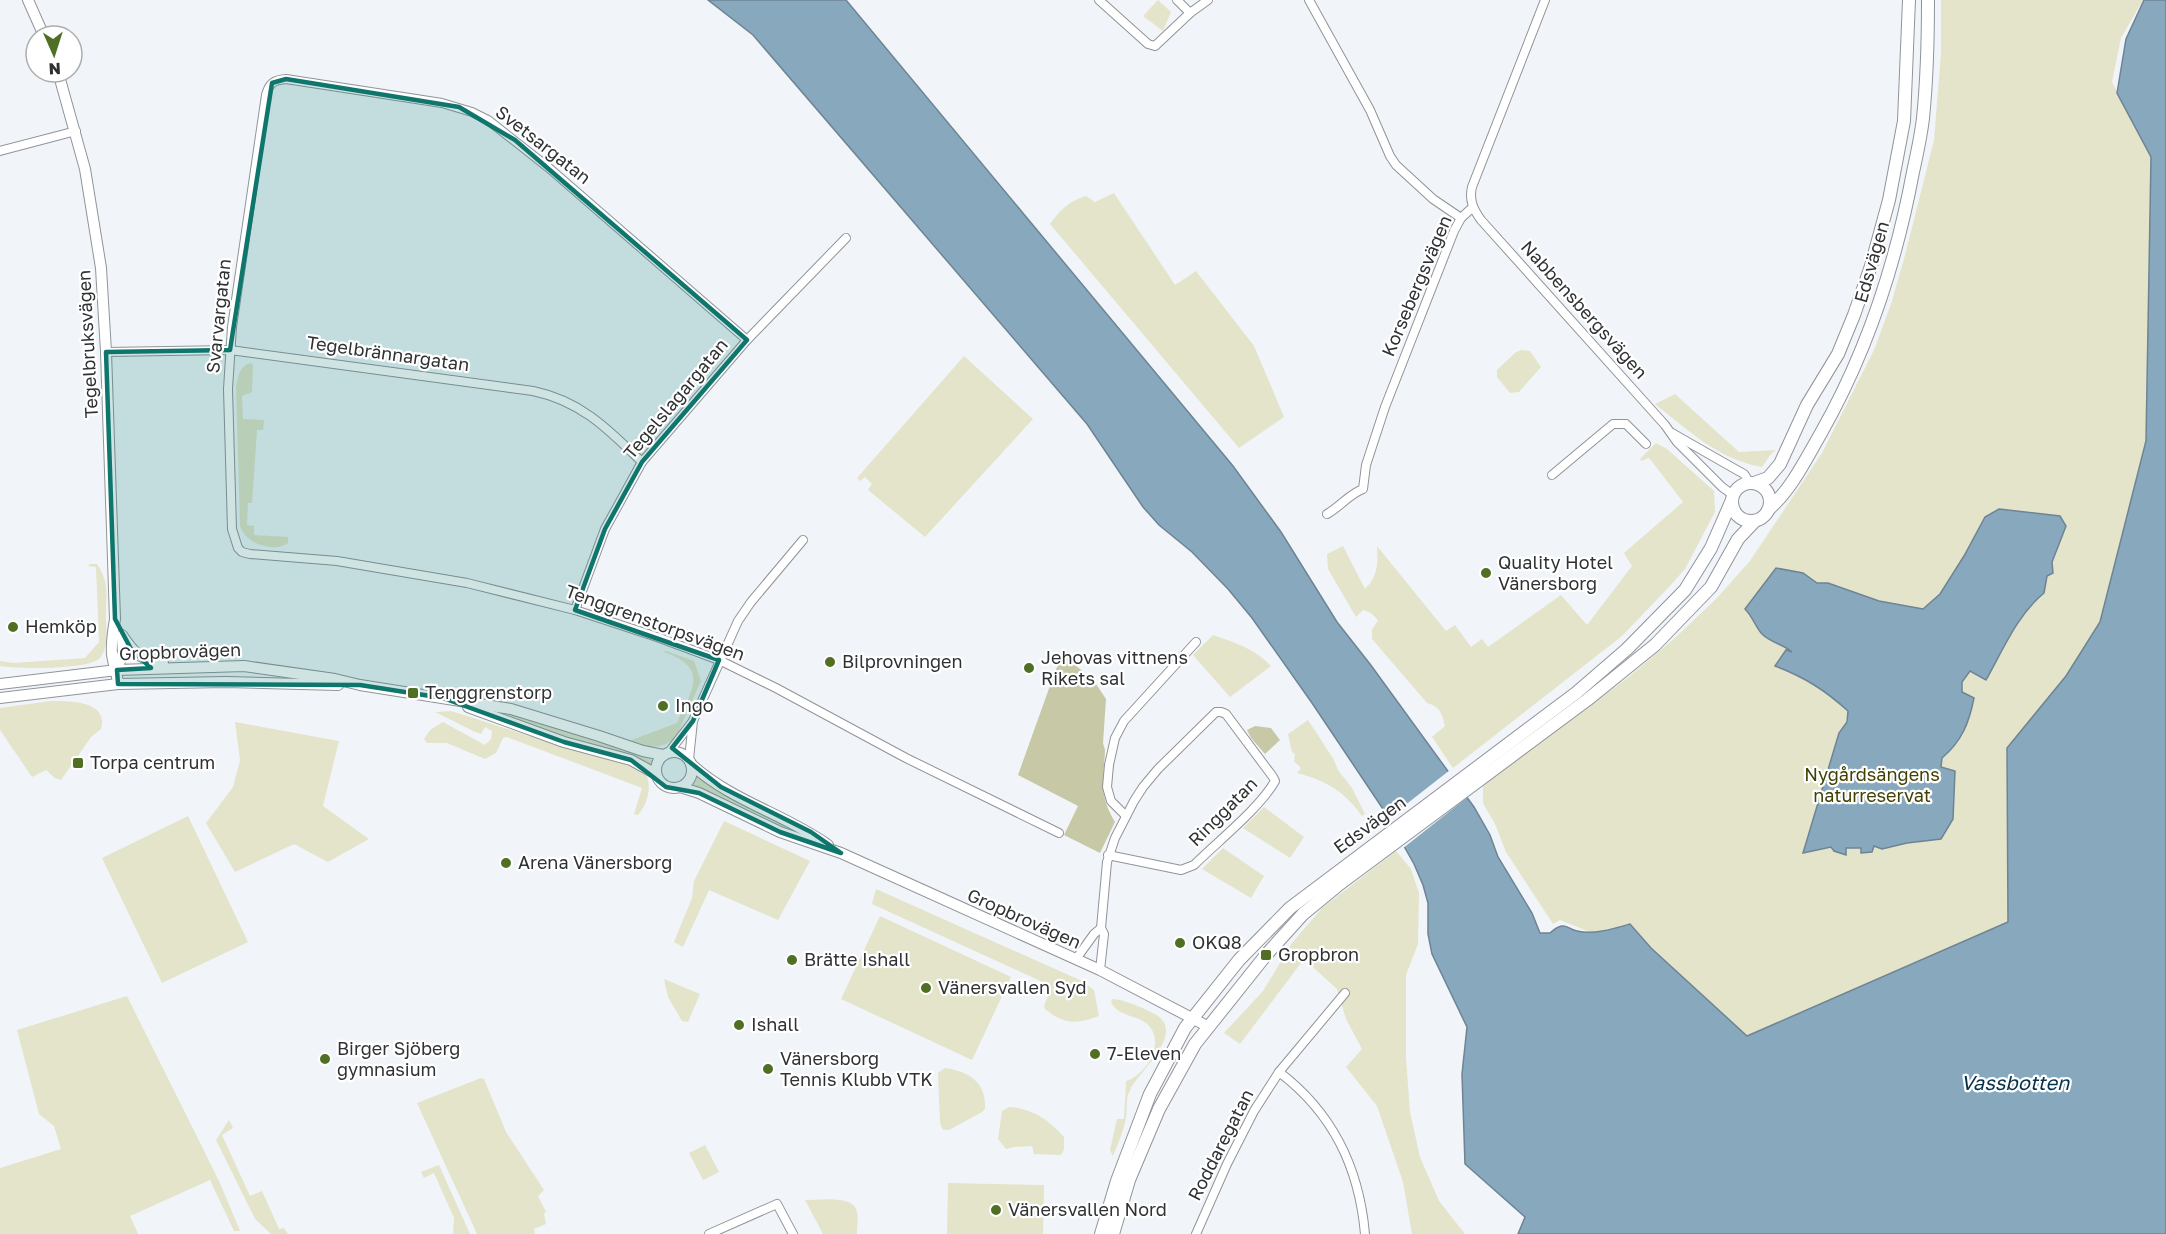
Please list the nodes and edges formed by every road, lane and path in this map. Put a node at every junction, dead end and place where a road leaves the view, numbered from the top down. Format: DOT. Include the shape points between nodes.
graph roads {
  1 [pos="28,0"];
  2 [pos="1099,0"];
  3 [pos="1177,0"];
  4 [pos="1208,0"];
  5 [pos="1309,0"];
  6 [pos="1545,0"];
  7 [pos="1909,0"];
  8 [pos="1928,0"];
  9 [pos="1190,13"];
  10 [pos="39,24"];
  11 [pos="272,83"];
  12 [pos="62,84"];
  13 [pos="76,131"];
  14 [pos="0,151"];
  15 [pos="1473,207"];
  16 [pos="1461,218"];
  17 [pos="846,238"];
  18 [pos="747,339"];
  19 [pos="230,350"];
  20 [pos="106,352"];
  21 [pos="1671,433"];
  22 [pos="1646,444"];
  23 [pos="642,462"];
  24 [pos="1551,475"];
  25 [pos="1752,483"];
  26 [pos="1733,497"];
  27 [pos="1770,508"];
  28 [pos="1327,514"];
  29 [pos="1755,520"];
  30 [pos="803,540"];
  31 [pos="242,552"];
  32 [pos="576,610"];
  33 [pos="115,619"];
  34 [pos="122,635"];
  35 [pos="1196,642"];
  36 [pos="719,660"];
  37 [pos="178,666"];
  38 [pos="117,669"];
  39 [pos="0,684"];
  40 [pos="118,684"];
  41 [pos="360,685"];
  42 [pos="0,698"];
  43 [pos="443,698"];
  44 [pos="693,721"];
  45 [pos="666,754"];
  46 [pos="690,762"];
  47 [pos="656,774"];
  48 [pos="1477,776"];
  49 [pos="680,787"];
  50 [pos="1126,816"];
  51 [pos="1059,833"];
  52 [pos="841,853"];
  53 [pos="1374,854"];
  54 [pos="1108,855"];
  55 [pos="1101,928"];
  56 [pos="1076,959"];
  57 [pos="1100,970"];
  58 [pos="1345,993"];
  59 [pos="1192,1018"];
  60 [pos="1208,1026"];
  61 [pos="1279,1072"];
  62 [pos="709,1234"];
  63 [pos="793,1234"];
  64 [pos="1101,1234"];
  65 [pos="1113,1234"];
  66 [pos="1196,1234"];
  67 [pos="1365,1234"];
  1 -- 10 [label="street"];
  2 -- 9 [label="street" via="1155,46"];
  3 -- 9 [label="street"];
  4 -- 9 [label="street"];
  5 -- 16 [label="street" via="1396,165"];
  6 -- 15 [label="street, Korsebergsvägen" via="1472,187"];
  7 -- 25 [label="main road, Edsvägen" via="1904,121 1871,266 1838,354 1807,405 1780,465 1768,478"];
  8 -- 27 [label="main road, Edsvägen" via="1923,121 1890,270 1867,338 1835,408 1796,475"];
  11 -- 18 [label="street, Svetsargatan" via="286,79 442,103 488,120"];
  11 -- 19 [label="street, Svarvargatan" via="266,95"];
  12 -- 13 [label="street, Tegelbruksvägen"];
  13 -- 14 [label="street"];
  13 -- 20 [label="street, Tegelbruksvägen" via="98,237"];
  15 -- 16 [label="street, Korsebergsvägen"];
  15 -- 21 [label="street, Nabbensbergsvägen"];
  16 -- 28 [label="street, Korsebergsvägen" via="1385,407 1366,465 1363,489"];
  17 -- 18 [label="street, Tegelslagargatan"];
  18 -- 23 [label="street, Tegelslagargatan"];
  19 -- 20 [label="street, Tegelbrännargatan"];
  19 -- 23 [label="street, Tegelbrännargatan" via="552,395 597,421"];
  19 -- 31 [label="street, Svarvargatan" via="231,514 234,539"];
  20 -- 33 [label="street, Tegelbruksvägen"];
  21 -- 25 [label="street, Nabbensbergsvägen" via="1744,474"];
  21 -- 26 [label="street, Nabbensbergsvägen"];
  22 -- 24 [label="street" via="1626,424 1613,424"];
  23 -- 32 [label="street, Tegelslagargatan" via="605,529"];
  25 -- 26 [label="main road, Edsvägen" via="1740,486"];
  25 -- 27 [label="main road" via="1766,490"];
  26 -- 29 [label="main road" via="1737,514"];
  26 -- 48 [label="main road, Edsvägen" via="1711,548 1686,590 1627,649"];
  27 -- 29 [label="main road, Edsvägen"];
  29 -- 48 [label="main road, Edsvägen" via="1738,539 1711,587 1655,645 1587,700"];
  30 -- 36 [label="street" via="751,602"];
  31 -- 32 [label="street, Tenggrenstorpsvägen" via="433,576"];
  32 -- 36 [label="street, Tenggrenstorpsvägen"];
  33 -- 34 [label="street, Tegelbruksvägen"];
  33 -- 38 [label="street, Tegelbruksvägen" via="112,654"];
  34 -- 37 [label="street" via="145,660"];
  34 -- 38 [label="street, Tegelbruksvägen" via="123,652"];
  35 -- 50 [label="street" via="1124,721 1115,738 1107,787 1111,801"];
  36 -- 44 [label="street"];
  36 -- 51 [label="street, Tenggrenstorpsvägen"];
  37 -- 38 [label="street, Gropbrovägen"];
  37 -- 41 [label="street, Gropbrovägen" via="244,666"];
  38 -- 39 [label="street, Gropbrovägen"];
  38 -- 40 [label="street, Tegelbruksvägen"];
  40 -- 41 [label="street, Gropbrovägen"];
  40 -- 42 [label="street, Gropbrovägen"];
  41 -- 43 [label="street, Gropbrovägen"];
  43 -- 45 [label="street, Gropbrovägen" via="511,709 643,751"];
  43 -- 47 [label="street, Gropbrovägen" via="564,742 631,760"];
  44 -- 45 [label="street"];
  44 -- 46 [label="street"];
  45 -- 46 [label="street" via="680,753"];
  45 -- 47 [label="street" via="657,763"];
  46 -- 49 [label="street" via="691,777"];
  46 -- 52 [label="street, Gropbrovägen" via="721,787 811,832"];
  47 -- 49 [label="street" via="664,786"];
  48 -- 53 [label="main road, Edsvägen"];
  49 -- 52 [label="street, Gropbrovägen" via="780,832"];
  50 -- 54 [label="street, Ringgatan"];
  50 -- 54 [label="street, Ringgatan" via="1158,769 1216,712 1226,714 1275,781 1260,801 1187,869"];
  52 -- 56 [label="street, Gropbrovägen"];
  53 -- 59 [label="main road, Edsvägen" via="1290,908 1239,960"];
  53 -- 60 [label="main road, Edsvägen" via="1303,914"];
  54 -- 55 [label="street, Ringgatan"];
  55 -- 56 [label="street"];
  55 -- 57 [label="street, Ringgatan" via="1104,934"];
  56 -- 57 [label="street, Gropbrovägen"];
  57 -- 59 [label="street, Gropbrovägen"];
  58 -- 61 [label="street, Roddaregatan"];
  59 -- 60 [label="street, Gropbrovägen"];
  59 -- 64 [label="main road, Edsvägen" via="1150,1094"];
  60 -- 65 [label="main road, Edsvägen" via="1159,1109 1129,1180"];
  61 -- 66 [label="street, Roddaregatan" via="1239,1140"];
  61 -- 67 [label="street" via="1314,1103 1339,1141 1358,1189"];
  62 -- 63 [label="street" via="777,1204"];
}
